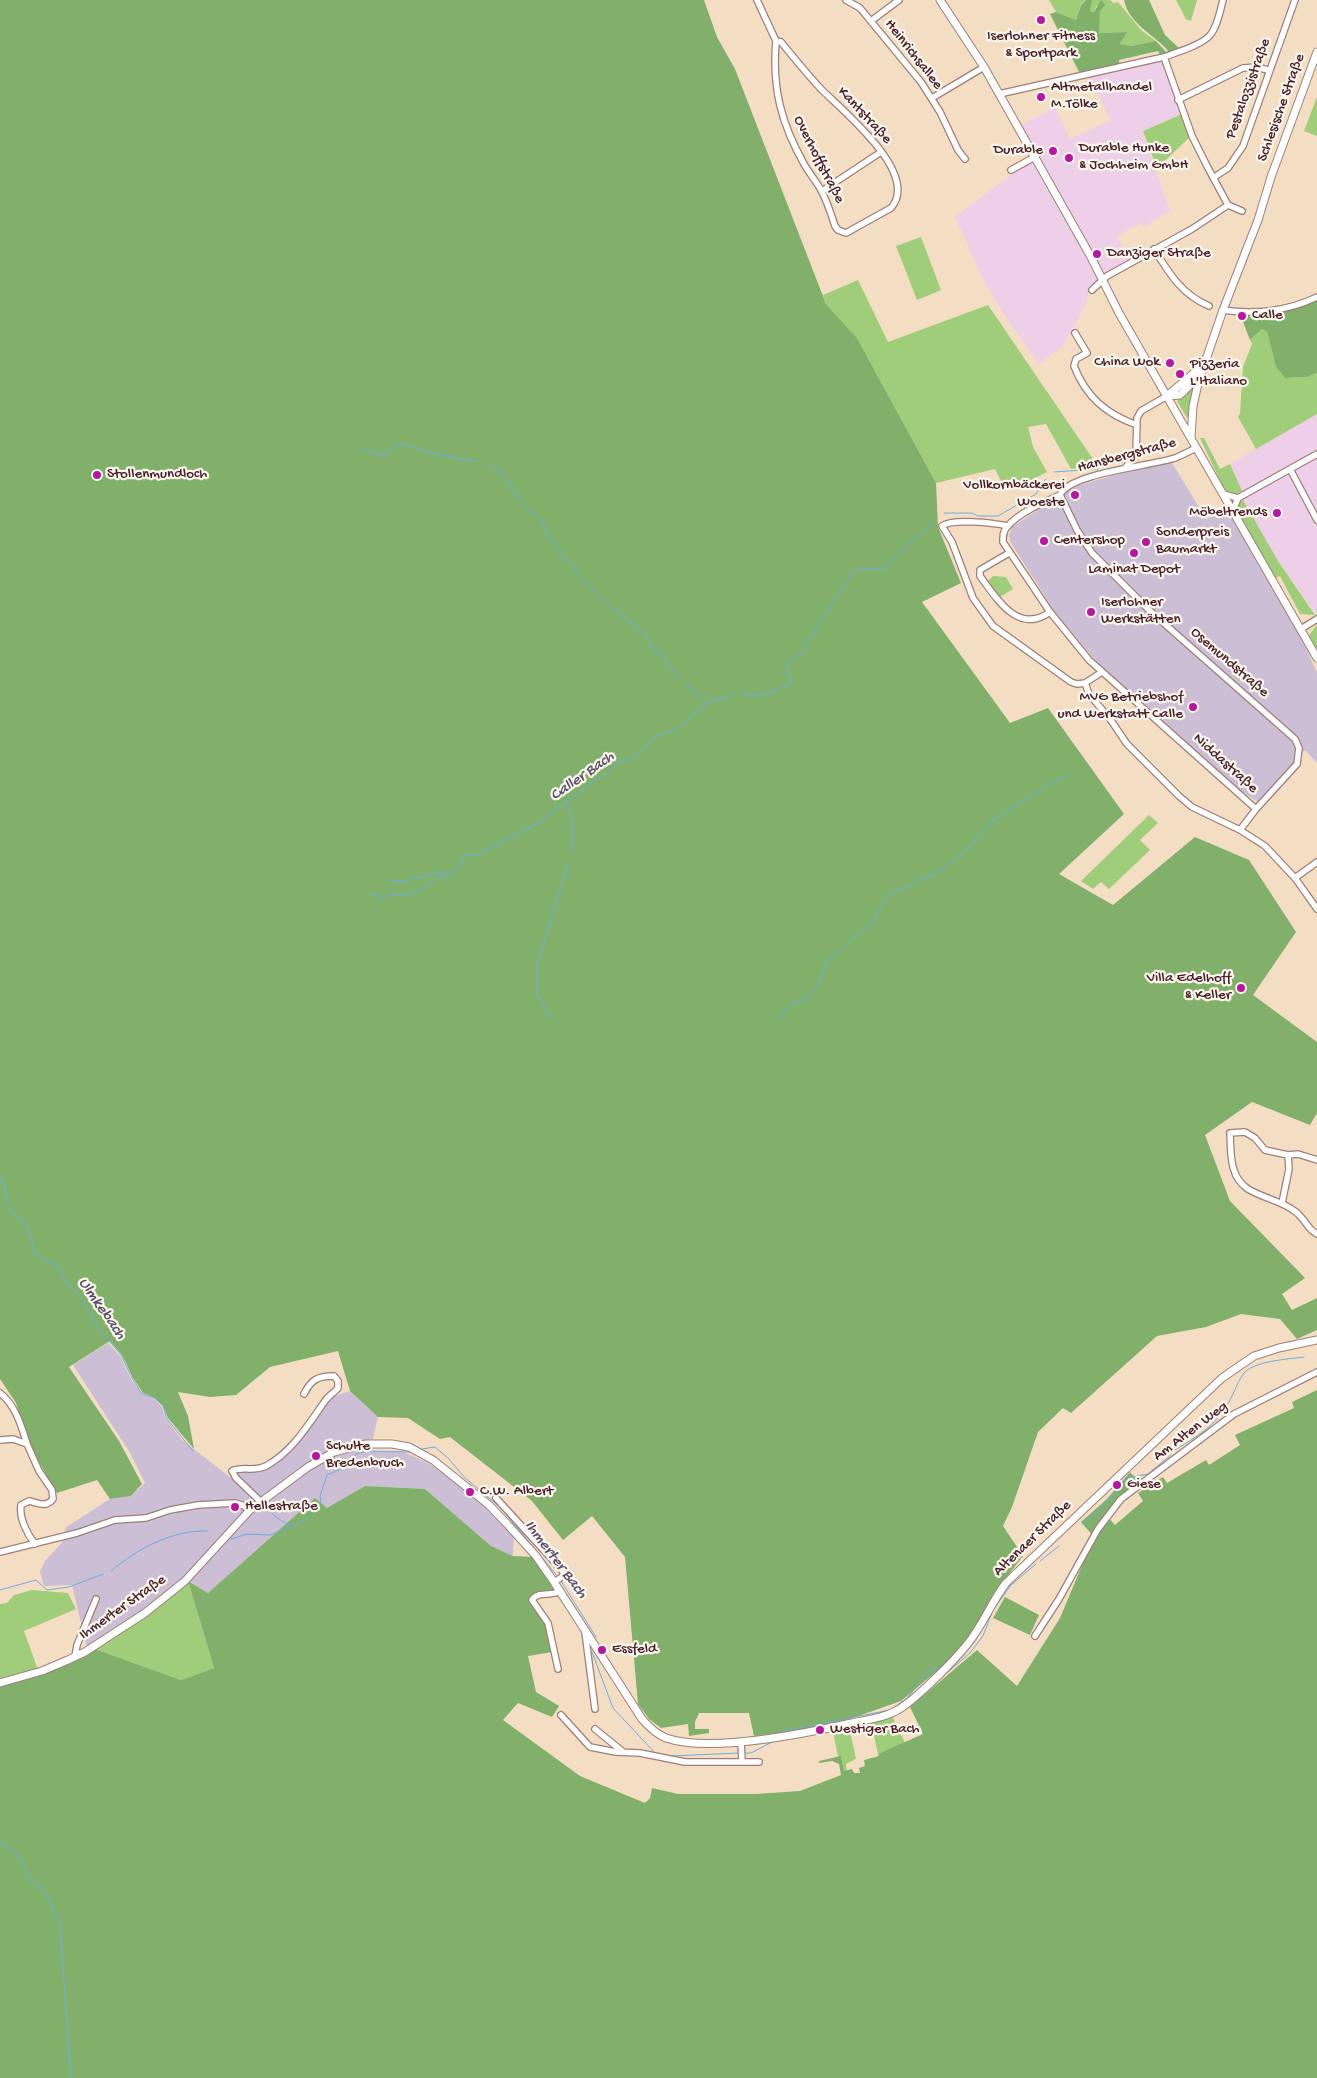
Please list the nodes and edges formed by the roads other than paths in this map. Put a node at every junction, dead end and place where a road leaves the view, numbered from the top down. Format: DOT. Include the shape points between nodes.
graph roads {
  1 [pos="757,0"];
  2 [pos="846,0"];
  3 [pos="899,0"];
  4 [pos="940,0"];
  5 [pos="1223,0"];
  6 [pos="1295,0"];
  7 [pos="871,21"];
  8 [pos="776,41"];
  9 [pos="1317,52"];
  10 [pos="1164,57"];
  11 [pos="984,67"];
  12 [pos="1268,70"];
  13 [pos="999,94"];
  14 [pos="932,98"];
  15 [pos="1178,100"];
  16 [pos="881,152"];
  17 [pos="1033,158"];
  18 [pos="965,159"];
  19 [pos="1011,170"];
  20 [pos="1213,178"];
  21 [pos="822,191"];
  22 [pos="1228,205"];
  23 [pos="1242,211"];
  24 [pos="838,230"];
  25 [pos="1154,249"];
  26 [pos="1102,279"];
  27 [pos="1092,290"];
  28 [pos="1317,297"];
  29 [pos="1209,306"];
  30 [pos="1222,310"];
  31 [pos="1076,333"];
  32 [pos="1206,360"];
  33 [pos="1200,374"];
  34 [pos="1167,396"];
  35 [pos="1137,425"];
  36 [pos="1191,439"];
  37 [pos="1196,448"];
  38 [pos="1136,454"];
  39 [pos="1317,454"];
  40 [pos="1146,464"];
  41 [pos="1124,469"];
  42 [pos="1290,469"];
  43 [pos="1223,494"];
  44 [pos="1060,495"];
  45 [pos="1238,498"];
  46 [pos="1233,511"];
  47 [pos="1317,520"];
  48 [pos="1008,526"];
  49 [pos="1009,552"];
  50 [pos="1050,612"];
  51 [pos="1317,619"];
  52 [pos="1301,629"];
  53 [pos="1317,658"];
  54 [pos="1102,672"];
  55 [pos="1085,683"];
  56 [pos="1256,809"];
  57 [pos="1240,830"];
  58 [pos="1317,862"];
  59 [pos="1295,878"];
  60 [pos="1317,908"];
  61 [pos="1288,1155"];
  62 [pos="1317,1160"];
  63 [pos="1282,1203"];
  64 [pos="1317,1234"];
  65 [pos="1316,1340"];
  66 [pos="1317,1372"];
  67 [pos="0,1393"];
  68 [pos="304,1394"];
  69 [pos="0,1440"];
  70 [pos="27,1444"];
  71 [pos="496,1498"];
  72 [pos="262,1502"];
  73 [pos="250,1510"];
  74 [pos="35,1544"];
  75 [pos="0,1552"];
  76 [pos="554,1582"];
  77 [pos="560,1591"];
  78 [pos="96,1599"];
  79 [pos="585,1630"];
  80 [pos="1035,1636"];
  81 [pos="600,1655"];
  82 [pos="75,1657"];
  83 [pos="558,1669"];
  84 [pos="0,1683"];
  85 [pos="595,1710"];
  86 [pos="561,1715"];
  87 [pos="595,1730"];
  88 [pos="742,1745"];
  89 [pos="622,1751"];
  90 [pos="742,1759"];
  91 [pos="759,1762"];
  1 -- 8 [label="street, Kantstraße"];
  2 -- 7 [label="street, Heinrichsallee" via="860,8"];
  3 -- 7 [label="street"];
  4 -- 11 [label="main road"];
  5 -- 10 [label="street" via="1216,26 1207,39"];
  6 -- 12 [label="street, Pestalozzistraße"];
  7 -- 14 [label="street, Heinrichsallee"];
  8 -- 16 [label="street, Kantstraße" via="781,42"];
  8 -- 21 [label="street, Overhoffstraße" via="774,58 783,120 805,166"];
  9 -- 30 [label="main road, Schlesische Straße" via="1258,220"];
  10 -- 13 [label="street"];
  10 -- 15 [label="street"];
  11 -- 13 [label="main road"];
  11 -- 14 [label="street"];
  12 -- 15 [label="street" via="1243,68"];
  12 -- 20 [label="street, Pestalozzistraße" via="1242,146 1228,168"];
  13 -- 17 [label="main road"];
  14 -- 18 [label="street, Heinrichsallee"];
  15 -- 20 [label="street"];
  16 -- 21 [label="street"];
  16 -- 24 [label="street, Kantstraße" via="897,179 899,192 896,202 851,230"];
  17 -- 19 [label="street"];
  17 -- 26 [label="main road"];
  20 -- 22 [label="street"];
  21 -- 24 [label="street, Overhoffstraße"];
  22 -- 23 [label="street"];
  22 -- 25 [label="street"];
  25 -- 26 [label="street"];
  25 -- 29 [label="street" via="1181,288 1196,301"];
  26 -- 27 [label="street"];
  26 -- 34 [label="main road"];
  28 -- 30 [label="street" via="1257,312"];
  30 -- 32 [label="main road, Schlesische Straße"];
  31 -- 35 [label="street" via="1087,353 1076,359 1074,366 1086,388 1107,412"];
  32 -- 33 [label="main road, Schlesische Straße"];
  32 -- 34 [label="main road, Schlesische Straße"];
  33 -- 34 [label="main road, Schlesische Straße" via="1180,395"];
  33 -- 36 [label="main road" via="1193,406"];
  34 -- 35 [label="street" via="1141,411"];
  34 -- 36 [label="main road"];
  35 -- 38 [label="street"];
  36 -- 37 [label="main road"];
  37 -- 40 [label="street, Hansbergstraße" via="1175,458"];
  37 -- 43 [label="main road"];
  38 -- 40 [label="street"];
  38 -- 41 [label="street"];
  39 -- 42 [label="street"];
  40 -- 41 [label="street, Hansbergstraße"];
  41 -- 44 [label="street, Hansbergstraße" via="1076,482 1062,489"];
  42 -- 45 [label="street"];
  42 -- 47 [label="street"];
  43 -- 45 [label="street"];
  43 -- 46 [label="main road"];
  44 -- 48 [label="street, Hansbergstraße" via="1037,505"];
  44 -- 56 [label="street, Osemundstraße" via="1092,553 1121,583 1295,739 1299,748 1297,764"];
  45 -- 46 [label="street"];
  46 -- 52 [label="main road"];
  48 -- 49 [label="street, Niddastraße" via="1003,533 1003,542"];
  48 -- 55 [label="street" via="951,522 942,526 952,542 973,598 994,626 1071,682"];
  49 -- 50 [label="street, Niddastraße"];
  49 -- 50 [label="street" via="980,570 980,576 1007,610 1018,617 1033,620"];
  50 -- 54 [label="street, Niddastraße"];
  51 -- 52 [label="street"];
  52 -- 53 [label="main road"];
  54 -- 55 [label="street"];
  54 -- 56 [label="street, Niddastraße"];
  55 -- 57 [label="street" via="1089,694 1127,744 1179,796 1205,814"];
  56 -- 57 [label="street, Osemundstraße"];
  57 -- 59 [label="street" via="1265,846"];
  58 -- 59 [label="street"];
  59 -- 60 [label="street"];
  61 -- 62 [label="street" via="1298,1154"];
  61 -- 63 [label="street" via="1290,1169"];
  61 -- 63 [label="street" via="1265,1150 1245,1132 1230,1133 1232,1166 1237,1178 1248,1189"];
  63 -- 64 [label="street" via="1300,1215 1308,1229"];
  65 -- 88 [label="main road, Altenaer Straße" via="1254,1356 1222,1378 1006,1583 971,1640 901,1708 876,1717"];
  66 -- 80 [label="street, Am Alten Weg" via="1234,1414 1121,1499 1098,1528 1059,1600"];
  67 -- 70 [label="street" via="15,1411"];
  68 -- 72 [label="street" via="318,1377 334,1376 338,1381 338,1388 325,1400 304,1432 280,1455 263,1468 232,1472"];
  69 -- 70 [label="street" via="13,1439"];
  70 -- 74 [label="street" via="54,1495 46,1505 29,1501 21,1504 21,1513"];
  71 -- 76 [label="street" via="561,1569 565,1575"];
  72 -- 73 [label="main road, Ihmerter Straße"];
  72 -- 76 [label="main road, Ihmerter Straße" via="308,1467 334,1452 366,1444 409,1448 433,1460 489,1505 536,1556"];
  73 -- 74 [label="street" via="235,1504 188,1506 146,1518 115,1520"];
  73 -- 82 [label="main road, Ihmerter Straße" via="176,1589 133,1621"];
  74 -- 75 [label="street"];
  76 -- 77 [label="main road, Ihmerter Straße"];
  77 -- 79 [label="main road, Ihmerter Straße"];
  77 -- 83 [label="street" via="539,1594 532,1600 548,1623"];
  78 -- 82 [label="street"];
  79 -- 81 [label="main road, Ihmerter Straße"];
  79 -- 85 [label="street"];
  81 -- 88 [label="main road, Altenaer Straße" via="642,1719 660,1735 684,1742"];
  82 -- 84 [label="main road, Ihmerter Straße"];
  86 -- 89 [label="street" via="590,1747"];
  87 -- 89 [label="street"];
  88 -- 90 [label="street"];
  89 -- 90 [label="street" via="685,1762"];
  90 -- 91 [label="street"];
}
